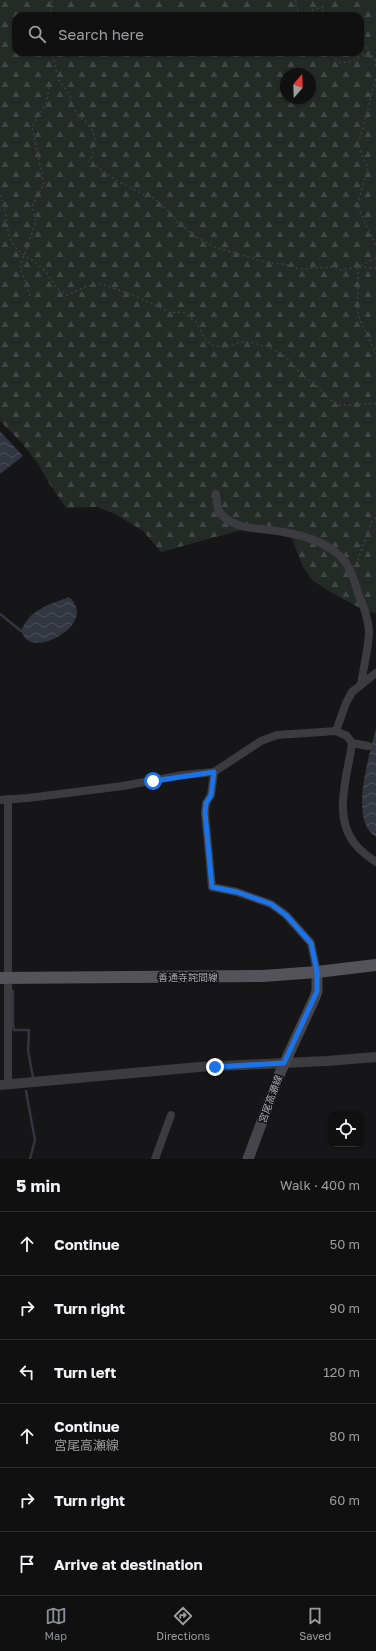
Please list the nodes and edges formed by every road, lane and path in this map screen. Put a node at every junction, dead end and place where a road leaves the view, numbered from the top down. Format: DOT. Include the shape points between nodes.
graph roads {
  1 [pos="51,0"];
  2 [pos="296,0"];
  3 [pos="50,12"];
  4 [pos="299,12"];
  5 [pos="309,12"];
  6 [pos="322,12"];
  7 [pos="364,45"];
  8 [pos="364,54"];
  9 [pos="53,56"];
  10 [pos="331,56"];
  11 [pos="361,56"];
  12 [pos="375,60"];
  13 [pos="376,68"];
  14 [pos="376,79"];
  15 [pos="49,84"];
  16 [pos="0,196"];
  17 [pos="376,248"];
  18 [pos="24,256"];
  19 [pos="376,258"];
  20 [pos="358,267"];
  21 [pos="376,268"];
  22 [pos="30,296"];
  23 [pos="376,354"];
  24 [pos="376,404"];
  25 [pos="216,494"];
  26 [pos="376,518"];
  27 [pos="352,574"];
  28 [pos="376,673"];
  29 [pos="361,685"];
  30 [pos="336,730"];
  31 [pos="352,743"];
  32 [pos="368,746"];
  33 [pos="214,772"];
  34 [pos="4,800"];
  35 [pos="376,862"];
  36 [pos="376,965"];
  37 [pos="317,972"];
  38 [pos="4,978"];
  39 [pos="376,1057"];
  40 [pos="284,1063"];
  41 [pos="4,1085"];
  42 [pos="171,1115"];
  43 [pos="155,1159"];
  44 [pos="248,1159"];
  1 -- 3 [label="path" via="53,7"];
  2 -- 4 [label="path"];
  5 -- 6 [label="path" via="323,7"];
  7 -- 12 [label="path"];
  8 -- 12 [label="path"];
  9 -- 20 [label="path" via="58,79 70,95 79,116 93,131 95,140 91,148 92,158 88,161 119,182 152,197 193,235 214,247 232,253 298,269 335,267 339,270"];
  10 -- 11 [label="path" via="340,63 352,62"];
  12 -- 13 [label="path"];
  14 -- 17 [label="path" via="357,144 368,168 357,205"];
  15 -- 18 [label="path" via="47,102 32,128 44,184 32,206 36,222"];
  16 -- 18 [label="path" via="10,236 18,251"];
  18 -- 22 [label="path" via="20,267"];
  18 -- 24 [label="path" via="45,271 58,290 67,295 98,284 119,289 170,313 183,312 196,322 206,340 214,346 224,347 249,342 284,355 302,375 339,405"];
  19 -- 20 [label="path"];
  20 -- 21 [label="path"];
  20 -- 23 [label="path" via="358,315"];
  25 -- 27 [label="street" via="218,509 229,521 249,528 316,540 342,558"];
  26 -- 27 [label="path" via="372,521"];
  27 -- 29 [label="street" via="363,602 368,631"];
  28 -- 29 [label="street"];
  29 -- 30 [label="street" via="352,692"];
  30 -- 31 [label="street" via="347,736"];
  30 -- 33 [label="street" via="277,735 261,741"];
  31 -- 32 [label="street"];
  31 -- 35 [label="street" via="342,809 345,828 355,845"];
  33 -- 34 [label="street"];
  33 -- 37 [label="street" via="211,795 206,803 205,813 212,887 237,892 271,904 286,915 311,943"];
  34 -- 38 [label="street"];
  36 -- 37 [label="main road, 善通寺詫間線"];
  37 -- 38 [label="main road, 善通寺詫間線" via="263,976"];
  37 -- 40 [label="main road, 宮尾高瀬線" via="315,997"];
  38 -- 41 [label="street"];
  39 -- 40 [label="street"];
  40 -- 41 [label="street" via="199,1067"];
  40 -- 44 [label="main road, 宮尾高瀬線"];
  42 -- 43 [label="street"];
}
